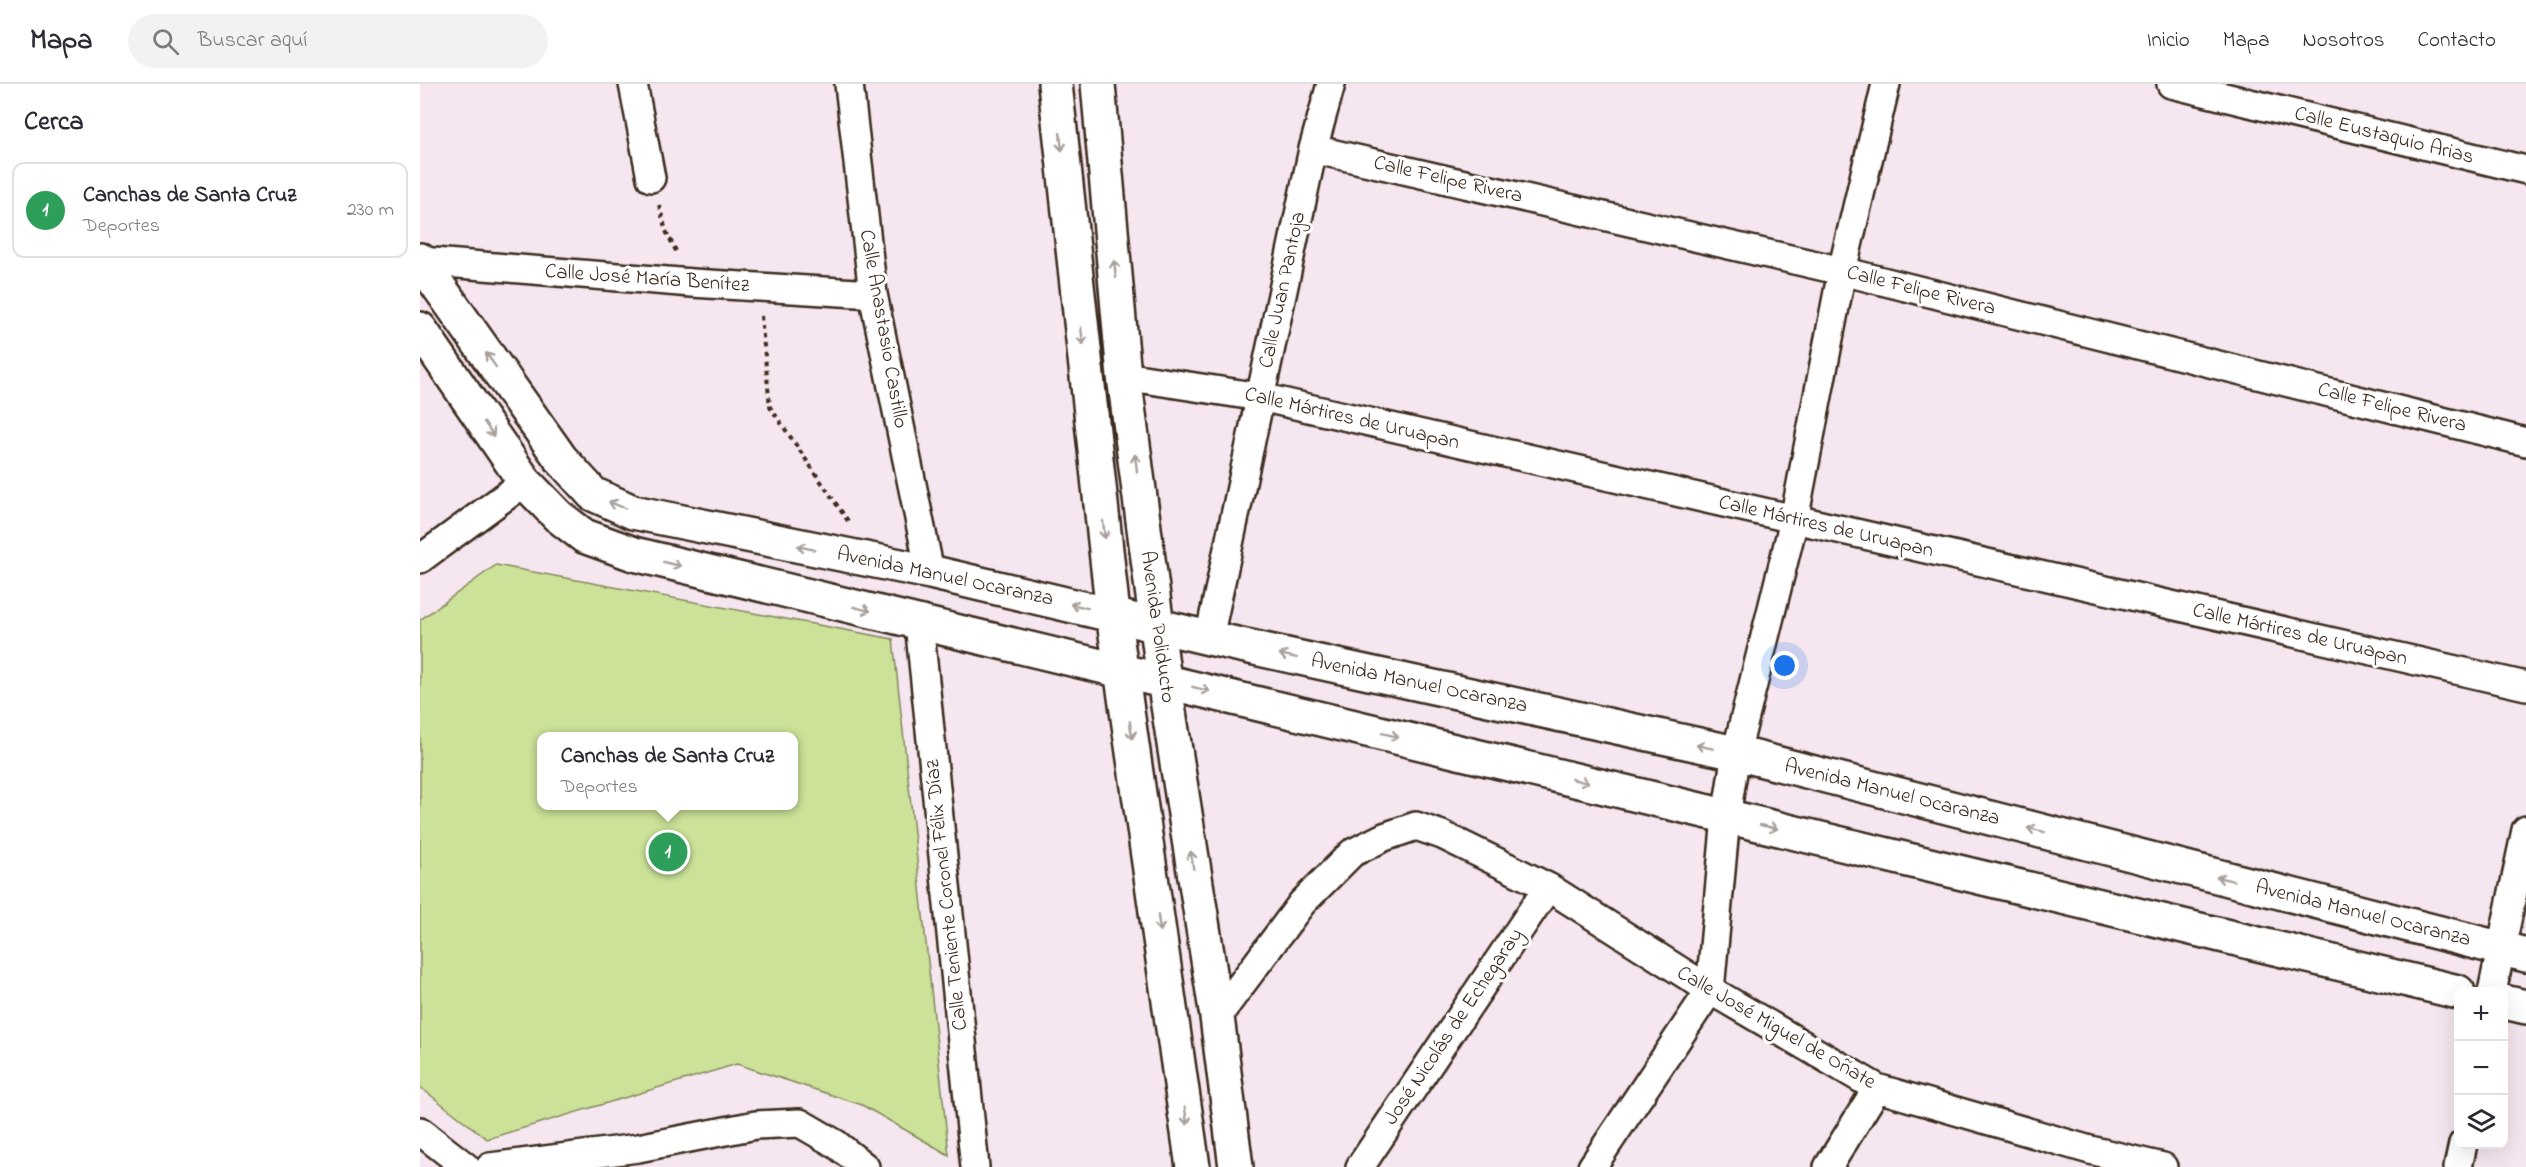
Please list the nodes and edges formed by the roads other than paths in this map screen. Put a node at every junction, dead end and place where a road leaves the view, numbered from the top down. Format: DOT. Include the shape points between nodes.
graph roads {
  1 [pos="633,84"];
  2 [pos="849,84"];
  3 [pos="1055,84"];
  4 [pos="1098,84"];
  5 [pos="1330,84"];
  6 [pos="1886,84"];
  7 [pos="2171,84"];
  8 [pos="1313,149"];
  9 [pos="2526,170"];
  10 [pos="651,178"];
  11 [pos="420,260"];
  12 [pos="1842,271"];
  13 [pos="873,294"];
  14 [pos="420,329"];
  15 [pos="1125,376"];
  16 [pos="1260,397"];
  17 [pos="2526,442"];
  18 [pos="525,482"];
  19 [pos="1794,520"];
  20 [pos="420,559"];
  21 [pos="930,572"];
  22 [pos="1113,614"];
  23 [pos="919,623"];
  24 [pos="1156,625"];
  25 [pos="1209,638"];
  26 [pos="1123,672"];
  27 [pos="1164,680"];
  28 [pos="2526,686"];
  29 [pos="1736,753"];
  30 [pos="1726,817"];
  31 [pos="2526,830"];
  32 [pos="1548,887"];
  33 [pos="2514,952"];
  34 [pos="2495,987"];
  35 [pos="1710,990"];
  36 [pos="2454,991"];
  37 [pos="2508,1003"];
  38 [pos="2526,1007"];
  39 [pos="1217,1017"];
  40 [pos="1877,1088"];
  41 [pos="420,1131"];
  42 [pos="2462,1149"];
  43 [pos="2086,1159"];
  44 [pos="465,1167"];
  45 [pos="490,1167"];
  46 [pos="865,1167"];
  47 [pos="975,1167"];
  48 [pos="1193,1167"];
  49 [pos="1236,1167"];
  50 [pos="1360,1167"];
  51 [pos="1592,1167"];
  52 [pos="1828,1167"];
  53 [pos="2163,1167"];
  54 [pos="2458,1167"];
  1 -- 10 [label="street"];
  2 -- 13 [label="street, Calle Anastasio Castillo"];
  3 -- 22 [label="street, Avenida Poliducto, one-way"];
  15 -- 4 [label="street, Avenida Poliducto, one-way"];
  5 -- 8 [label="street, Calle Juan Pantoja"];
  6 -- 12 [label="street"];
  7 -- 9 [label="street, Calle Eustaquio Arias"];
  8 -- 12 [label="street, Calle Felipe Rivera"];
  8 -- 16 [label="street, Calle Juan Pantoja"];
  11 -- 13 [label="street, Calle José María Benítez"];
  21 -- 11 [label="street, Avenida Manuel Ocaranza, one-way" via="633,512 592,494 561,459"];
  12 -- 17 [label="street, Calle Felipe Rivera"];
  12 -- 19 [label="street"];
  13 -- 21 [label="street, Calle Anastasio Castillo"];
  14 -- 18 [label="street, one-way"];
  15 -- 16 [label="street, Calle Mártires de Uruapan"];
  24 -- 15 [label="street, Avenida Poliducto, one-way"];
  16 -- 19 [label="street, Calle Mártires de Uruapan"];
  16 -- 25 [label="street, Calle Juan Pantoja"];
  18 -- 20 [label="street"];
  18 -- 23 [label="street, one-way" via="584,536 634,554"];
  19 -- 28 [label="street, Calle Mártires de Uruapan"];
  19 -- 29 [label="street"];
  22 -- 21 [label="street, Avenida Manuel Ocaranza, one-way"];
  22 -- 24 [label="street, Avenida Manuel Ocaranza"];
  22 -- 26 [label="street, Avenida Poliducto"];
  23 -- 26 [label="street"];
  23 -- 47 [label="street, Calle Teniente Coronel Félix Díaz"];
  24 -- 25 [label="street, Avenida Manuel Ocaranza"];
  24 -- 27 [label="street, Avenida Poliducto"];
  29 -- 25 [label="street, Avenida Manuel Ocaranza, one-way"];
  26 -- 27 [label="street"];
  26 -- 48 [label="street, Avenida Poliducto, one-way"];
  27 -- 30 [label="street, one-way"];
  39 -- 27 [label="street, Avenida Poliducto, one-way"];
  29 -- 30 [label="street"];
  33 -- 29 [label="street, Avenida Manuel Ocaranza, one-way"];
  30 -- 35 [label="street"];
  30 -- 36 [label="street, one-way"];
  31 -- 33 [label="street"];
  32 -- 35 [label="street, Calle José Miguel de Oñate"];
  32 -- 39 [label="street, Calle José Miguel de Oñate" via="1416,826 1384,837 1352,854 1302,903"];
  32 -- 50 [label="street, José Nicolás de Echegaray"];
  33 -- 34 [label="street"];
  35 -- 40 [label="street, Calle José Miguel de Oñate"];
  35 -- 51 [label="street"];
  37 -- 38 [label="street"];
  39 -- 49 [label="street, Avenida Poliducto"];
  40 -- 43 [label="street, Calle José Miguel de Oñate"];
  40 -- 52 [label="street"];
  41 -- 44 [label="street"];
  42 -- 54 [label="street"];
  43 -- 53 [label="street, Calle José Miguel de Oñate"];
  45 -- 46 [label="street" via="638,1148 756,1125 800,1123"];
}
